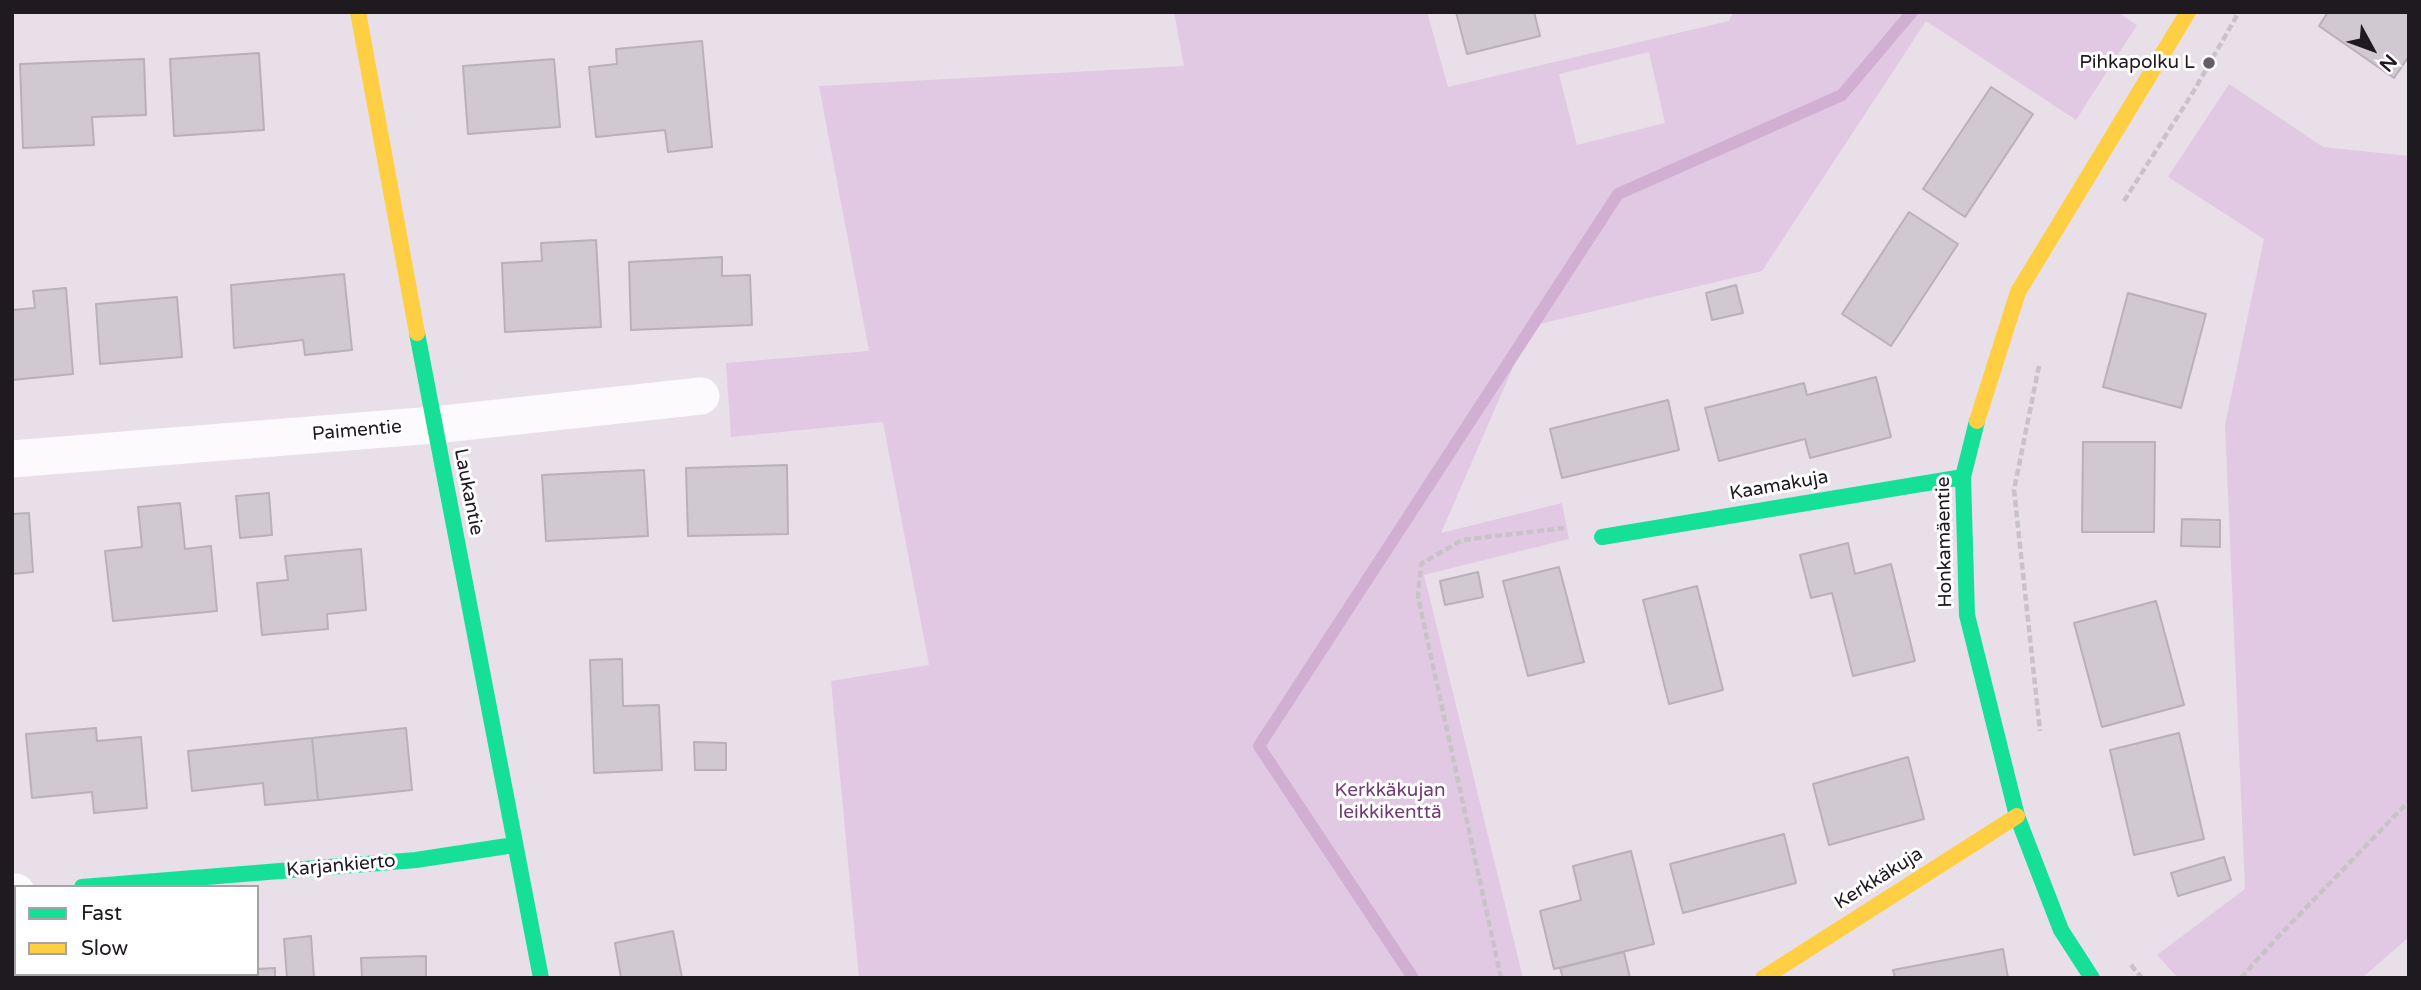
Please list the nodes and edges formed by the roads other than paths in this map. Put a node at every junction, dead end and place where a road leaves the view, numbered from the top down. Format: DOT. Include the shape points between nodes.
graph roads {
  1 [pos="358,12"];
  2 [pos="2188,12"];
  3 [pos="701,396"];
  4 [pos="434,425"];
  5 [pos="12,459"];
  6 [pos="1963,477"];
  7 [pos="1602,537"];
  8 [pos="2017,816"];
  9 [pos="514,845"];
  10 [pos="107,885"];
  11 [pos="541,978"];
  12 [pos="1763,978"];
  13 [pos="2092,978"];
  1 -- 4 [label="street, Laukantie"];
  2 -- 6 [label="street, Honkamäentie" via="2018,292"];
  3 -- 4 [label="street, Paimentie"];
  4 -- 5 [label="street, Paimentie"];
  4 -- 9 [label="street, Laukantie"];
  6 -- 7 [label="street, Kaamakuja"];
  6 -- 8 [label="street, Honkamäentie" via="1967,615"];
  8 -- 12 [label="street, Kerkkäkuja"];
  8 -- 13 [label="street, Honkamäentie" via="2061,930"];
  9 -- 10 [label="street, Karjankierto" via="416,860"];
  9 -- 11 [label="street, Laukantie"];
}
